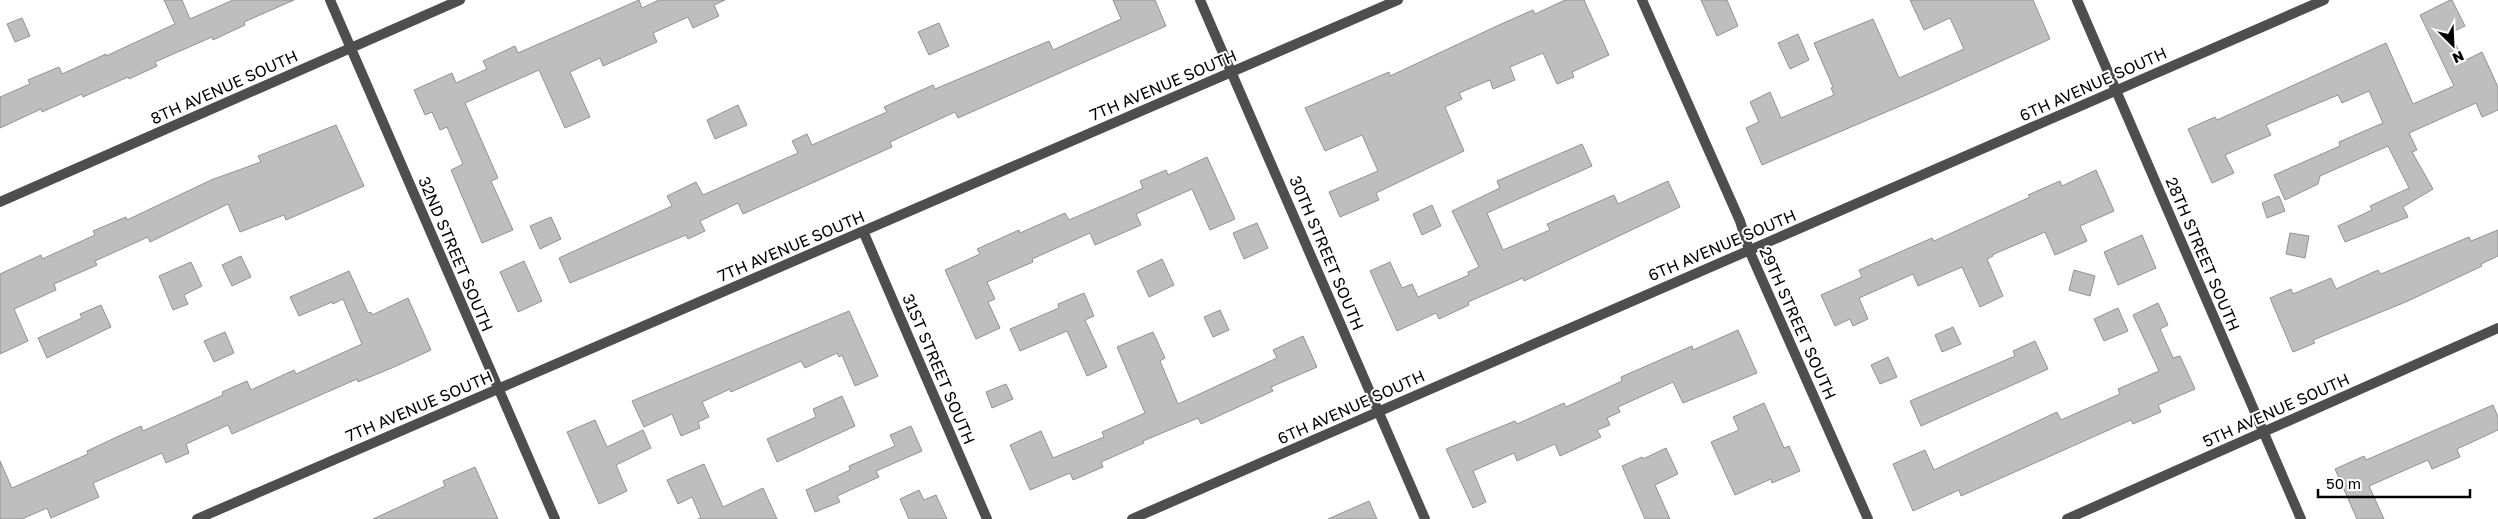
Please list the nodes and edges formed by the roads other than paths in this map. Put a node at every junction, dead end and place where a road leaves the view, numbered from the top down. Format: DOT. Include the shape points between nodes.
graph roads {
  1 [pos="330,0"];
  2 [pos="460,0"];
  3 [pos="1200,0"];
  4 [pos="1398,0"];
  5 [pos="1642,0"];
  6 [pos="2077,0"];
  7 [pos="2324,0"];
  8 [pos="351,47"];
  9 [pos="1232,72"];
  10 [pos="2117,90"];
  11 [pos="0,202"];
  12 [pos="864,231"];
  13 [pos="1749,250"];
  14 [pos="2498,328"];
  15 [pos="498,388"];
  16 [pos="1378,411"];
  17 [pos="2263,432"];
  18 [pos="197,519"];
  19 [pos="555,519"];
  20 [pos="987,519"];
  21 [pos="1132,519"];
  22 [pos="1425,519"];
  23 [pos="1868,519"];
  24 [pos="2066,519"];
  25 [pos="2301,519"];
  1 -- 8 [label="street, 32ND STREET SOUTH"];
  2 -- 8 [label="street, 8TH AVENUE SOUTH"];
  3 -- 9 [label="street, 30TH STREET SOUTH"];
  4 -- 9 [label="street, 7TH AVENUE SOUTH"];
  5 -- 13 [label="street, 29TH STREET SOUTH" via="1740,221"];
  6 -- 10 [label="street, 28TH STREET SOUTH"];
  7 -- 10 [label="street, 6TH AVENUE SOUTH"];
  8 -- 11 [label="street, 8TH AVENUE SOUTH"];
  8 -- 15 [label="street, 32ND STREET SOUTH"];
  9 -- 12 [label="street, 7TH AVENUE SOUTH"];
  9 -- 16 [label="street, 30TH STREET SOUTH"];
  10 -- 13 [label="street, 6TH AVENUE SOUTH"];
  10 -- 17 [label="street, 28TH STREET SOUTH"];
  12 -- 15 [label="street, 7TH AVENUE SOUTH"];
  12 -- 20 [label="street, 31ST STREET SOUTH"];
  13 -- 16 [label="street, 6TH AVENUE SOUTH"];
  13 -- 23 [label="street, 29TH STREET SOUTH"];
  14 -- 17 [label="street, 5TH AVENUE SOUTH"];
  15 -- 18 [label="street, 7TH AVENUE SOUTH"];
  15 -- 19 [label="street, 32ND STREET SOUTH"];
  16 -- 21 [label="street, 6TH AVENUE SOUTH"];
  16 -- 22 [label="street, 30TH STREET SOUTH"];
  17 -- 24 [label="street, 5TH AVENUE SOUTH"];
  17 -- 25 [label="street, 28TH STREET SOUTH"];
}
